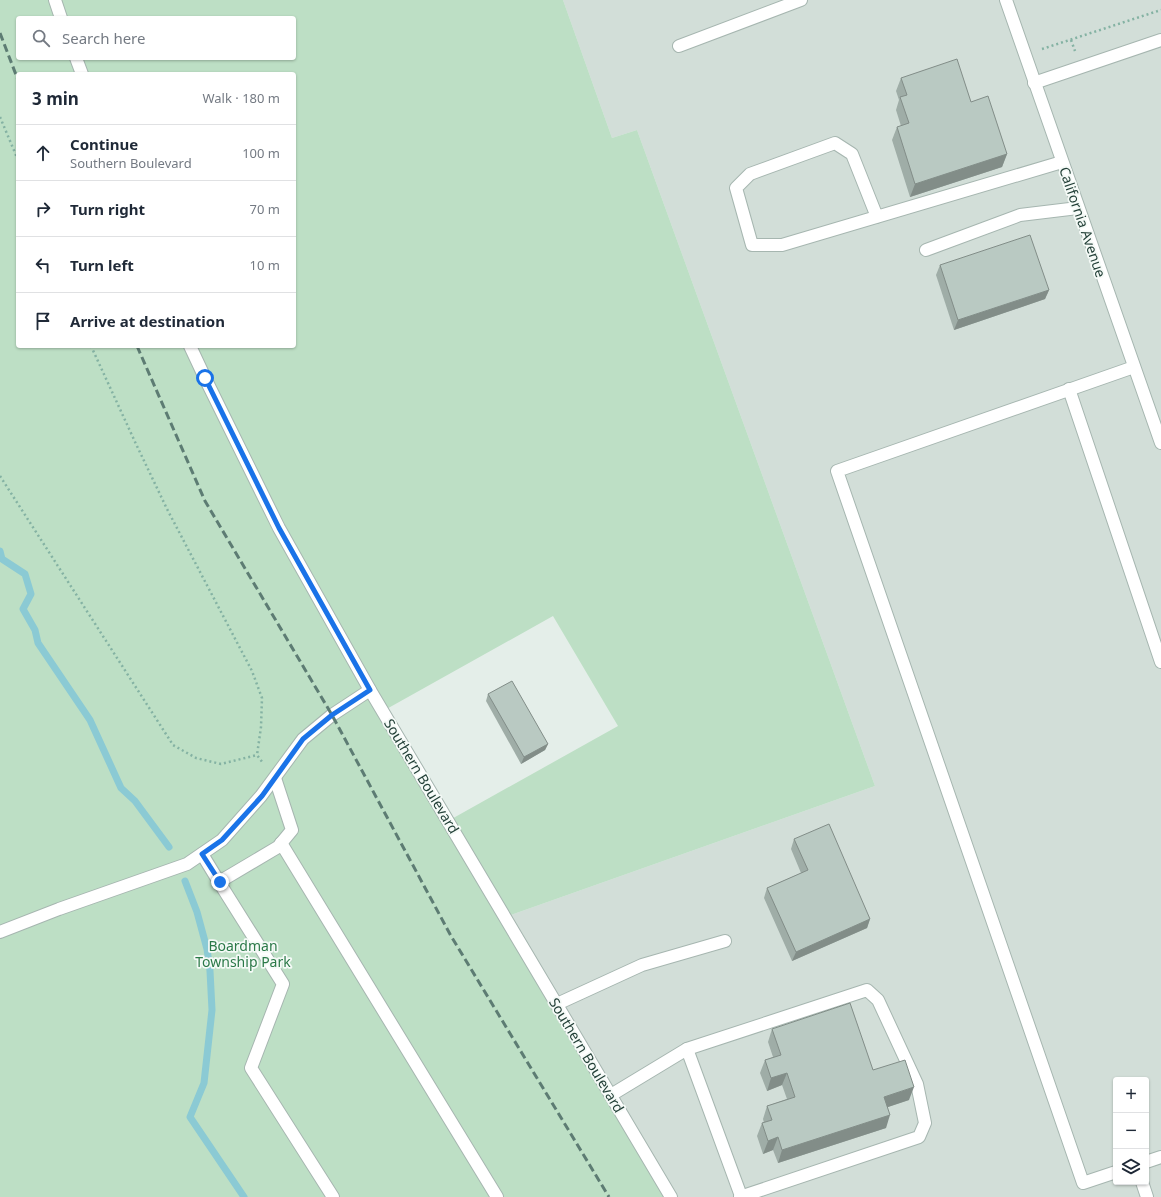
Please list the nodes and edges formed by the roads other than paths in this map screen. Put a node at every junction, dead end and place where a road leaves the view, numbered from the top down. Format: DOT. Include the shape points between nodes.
graph roads {
  1 [pos="55,0"];
  2 [pos="801,0"];
  3 [pos="1006,0"];
  4 [pos="60,16"];
  5 [pos="1161,40"];
  6 [pos="679,46"];
  7 [pos="77,60"];
  8 [pos="81,72"];
  9 [pos="1034,83"];
  10 [pos="1062,162"];
  11 [pos="1078,208"];
  12 [pos="877,217"];
  13 [pos="926,250"];
  14 [pos="191,348"];
  15 [pos="1134,367"];
  16 [pos="1069,389"];
  17 [pos="1161,443"];
  18 [pos="1161,662"];
  19 [pos="370,690"];
  20 [pos="275,778"];
  21 [pos="281,843"];
  22 [pos="202,854"];
  23 [pos="220,882"];
  24 [pos="0,932"];
  25 [pos="725,941"];
  26 [pos="557,1004"];
  27 [pos="687,1050"];
  28 [pos="611,1095"];
  29 [pos="1161,1157"];
  30 [pos="1149,1161"];
  31 [pos="1113,1173"];
  32 [pos="1143,1185"];
  33 [pos="333,1197"];
  34 [pos="497,1197"];
  35 [pos="671,1197"];
  36 [pos="741,1197"];
  37 [pos="1147,1197"];
  1 -- 4 [label="street"];
  2 -- 6 [label="street"];
  3 -- 9 [label="street, California Avenue"];
  5 -- 9 [label="street"];
  7 -- 8 [label="street"];
  9 -- 10 [label="street, California Avenue"];
  10 -- 11 [label="street, California Avenue"];
  10 -- 12 [label="street"];
  11 -- 13 [label="street" via="1020,215"];
  11 -- 15 [label="street, California Avenue"];
  12 -- 12 [label="street" via="782,245 752,245 736,188 750,174 835,143 852,154"];
  14 -- 19 [label="street, Southern Boulevard" via="279,528"];
  15 -- 16 [label="street"];
  15 -- 17 [label="street, California Avenue"];
  16 -- 18 [label="street"];
  16 -- 31 [label="street" via="837,471 1083,1183"];
  19 -- 20 [label="street" via="332,715 303,739"];
  19 -- 26 [label="street, Southern Boulevard"];
  20 -- 21 [label="street" via="292,830"];
  20 -- 22 [label="street" via="222,840"];
  21 -- 23 [label="street"];
  21 -- 34 [label="street"];
  22 -- 23 [label="street"];
  22 -- 24 [label="street" via="187,864"];
  23 -- 33 [label="street" via="283,984 251,1068"];
  25 -- 26 [label="street" via="642,965"];
  26 -- 28 [label="street, Southern Boulevard"];
  27 -- 28 [label="street"];
  27 -- 36 [label="street"];
  27 -- 36 [label="street" via="867,990 878,1000 917,1084 925,1123 919,1137"];
  28 -- 35 [label="street, Southern Boulevard"];
  29 -- 30 [label="street"];
  32 -- 37 [label="street"];
}
